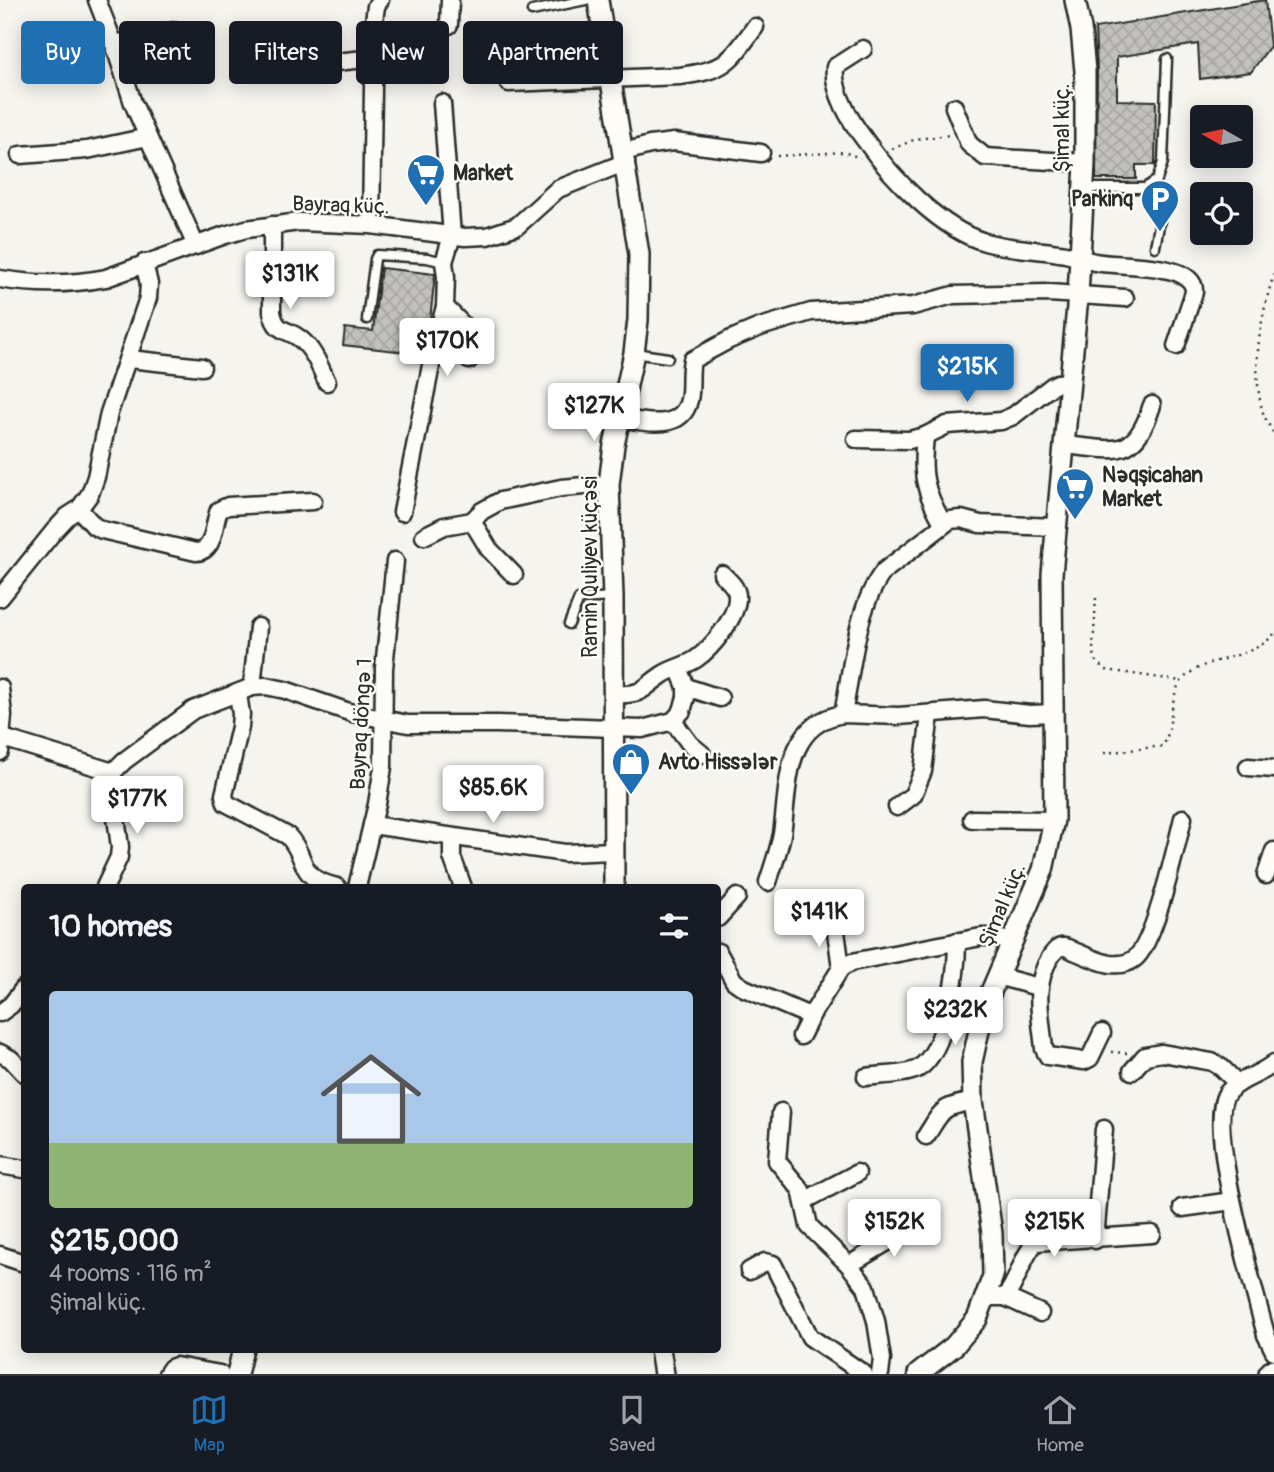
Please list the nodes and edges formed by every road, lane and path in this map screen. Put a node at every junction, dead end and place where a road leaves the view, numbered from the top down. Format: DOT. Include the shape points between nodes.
graph roads {
  1 [pos="97,0"];
  2 [pos="380,0"];
  3 [pos="450,0"];
  4 [pos="586,0"];
  5 [pos="598,0"];
  6 [pos="1075,0"];
  7 [pos="532,11"];
  8 [pos="374,21"];
  9 [pos="602,21"];
  10 [pos="449,26"];
  11 [pos="755,27"];
  12 [pos="119,43"];
  13 [pos="114,44"];
  14 [pos="863,49"];
  15 [pos="1167,59"];
  16 [pos="623,78"];
  17 [pos="373,84"];
  18 [pos="612,84"];
  19 [pos="442,103"];
  20 [pos="954,107"];
  21 [pos="148,137"];
  22 [pos="761,153"];
  23 [pos="20,155"];
  24 [pos="625,157"];
  25 [pos="1085,163"];
  26 [pos="1152,185"];
  27 [pos="1084,188"];
  28 [pos="272,225"];
  29 [pos="371,225"];
  30 [pos="452,236"];
  31 [pos="196,246"];
  32 [pos="1155,247"];
  33 [pos="1080,256"];
  34 [pos="444,262"];
  35 [pos="144,263"];
  36 [pos="1274,274"];
  37 [pos="0,279"];
  38 [pos="1077,296"];
  39 [pos="1125,298"];
  40 [pos="445,307"];
  41 [pos="367,319"];
  42 [pos="1176,346"];
  43 [pos="634,353"];
  44 [pos="668,358"];
  45 [pos="129,359"];
  46 [pos="469,360"];
  47 [pos="202,367"];
  48 [pos="327,382"];
  49 [pos="1069,383"];
  50 [pos="1152,405"];
  51 [pos="621,418"];
  52 [pos="1274,434"];
  53 [pos="925,436"];
  54 [pos="856,439"];
  55 [pos="1063,445"];
  56 [pos="609,484"];
  57 [pos="313,501"];
  58 [pos="79,509"];
  59 [pos="402,512"];
  60 [pos="472,521"];
  61 [pos="943,523"];
  62 [pos="1055,527"];
  63 [pos="424,536"];
  64 [pos="395,561"];
  65 [pos="722,574"];
  66 [pos="514,575"];
  67 [pos="613,597"];
  68 [pos="0,598"];
  69 [pos="1097,598"];
  70 [pos="569,624"];
  71 [pos="258,627"];
  72 [pos="1274,634"];
  73 [pos="678,668"];
  74 [pos="1181,681"];
  75 [pos="686,687"];
  76 [pos="0,688"];
  77 [pos="245,690"];
  78 [pos="614,695"];
  79 [pos="720,698"];
  80 [pos="1054,713"];
  81 [pos="843,714"];
  82 [pos="930,715"];
  83 [pos="385,720"];
  84 [pos="673,721"];
  85 [pos="614,729"];
  86 [pos="1,745"];
  87 [pos="1104,753"];
  88 [pos="702,754"];
  89 [pos="1248,767"];
  90 [pos="1274,769"];
  91 [pos="113,772"];
  92 [pos="897,807"];
  93 [pos="1183,818"];
  94 [pos="972,819"];
  95 [pos="1054,820"];
  96 [pos="372,825"];
  97 [pos="452,838"];
  98 [pos="613,851"];
  99 [pos="1274,851"];
  100 [pos="1266,875"];
  101 [pos="768,882"];
  102 [pos="106,884"];
  103 [pos="329,884"];
  104 [pos="358,884"];
  105 [pos="462,884"];
  106 [pos="614,884"];
  107 [pos="737,897"];
  108 [pos="721,915"];
  109 [pos="835,924"];
  110 [pos="957,941"];
  111 [pos="1012,942"];
  112 [pos="721,957"];
  113 [pos="841,968"];
  114 [pos="997,976"];
  115 [pos="1038,987"];
  116 [pos="21,992"];
  117 [pos="0,1013"];
  118 [pos="812,1014"];
  119 [pos="801,1036"];
  120 [pos="1099,1041"];
  121 [pos="0,1054"];
  122 [pos="1274,1063"];
  123 [pos="1136,1065"];
  124 [pos="21,1070"];
  125 [pos="866,1077"];
  126 [pos="1238,1084"];
  127 [pos="973,1101"];
  128 [pos="781,1112"];
  129 [pos="1104,1129"];
  130 [pos="926,1136"];
  131 [pos="0,1166"];
  132 [pos="21,1169"];
  133 [pos="857,1173"];
  134 [pos="804,1201"];
  135 [pos="1232,1201"];
  136 [pos="1182,1208"];
  137 [pos="925,1224"];
  138 [pos="1152,1234"];
  139 [pos="1095,1240"];
  140 [pos="0,1255"];
  141 [pos="21,1262"];
  142 [pos="849,1265"];
  143 [pos="749,1271"];
  144 [pos="996,1297"];
  145 [pos="1040,1312"];
  146 [pos="1274,1351"];
  147 [pos="242,1353"];
  148 [pos="661,1353"];
  149 [pos="167,1374"];
  150 [pos="220,1374"];
  151 [pos="237,1374"];
  152 [pos="664,1374"];
  153 [pos="864,1374"];
  154 [pos="880,1374"];
  155 [pos="918,1374"];
  1 -- 13 [label="street"];
  2 -- 8 [label="street"];
  3 -- 10 [label="street"];
  4 -- 7 [label="lane"];
  5 -- 9 [label="street, Ramin Quliyev küçəsi"];
  6 -- 25 [label="street, Şimal küç." via="1085,71"];
  11 -- 16 [label="street" via="721,67 680,76"];
  12 -- 13 [label="street"];
  13 -- 21 [label="street"];
  14 -- 33 [label="street" via="835,67 840,96 856,129 910,191 947,224 985,243"];
  15 -- 26 [label="lane" via="1163,162"];
  17 -- 29 [label="street"];
  18 -- 24 [label="street, Ramin Quliyev küçəsi"];
  19 -- 30 [label="street"];
  20 -- 25 [label="street" via="969,144 985,157"];
  21 -- 23 [label="street" via="87,150"];
  21 -- 31 [label="street"];
  22 -- 24 [label="street, Bayraq küç." via="674,142 650,145"];
  24 -- 30 [label="street, Bayraq küç." via="558,189 517,226 487,236"];
  24 -- 43 [label="street, Ramin Quliyev küçəsi" via="639,254"];
  25 -- 27 [label="street, Şimal küç."];
  26 -- 27 [label="lane"];
  26 -- 32 [label="lane" via="1164,199"];
  27 -- 33 [label="street, Şimal küç."];
  28 -- 29 [label="street, Bayraq küç."];
  28 -- 31 [label="street, Bayraq küç."];
  28 -- 48 [label="street" via="274,322 300,338"];
  29 -- 30 [label="street, Bayraq küç."];
  30 -- 34 [label="street"];
  31 -- 35 [label="street, Bayraq küç."];
  33 -- 38 [label="street, Şimal küç."];
  33 -- 42 [label="street" via="1112,265 1163,268 1191,278 1194,292"];
  34 -- 40 [label="street"];
  34 -- 41 [label="lane" via="377,255"];
  35 -- 37 [label="street, Bayraq küç." via="106,278 70,284"];
  35 -- 45 [label="street" via="148,298"];
  36 -- 52 [label="path" via="1264,306 1258,368 1262,410"];
  38 -- 39 [label="street"];
  38 -- 49 [label="street, Şimal küç."];
  38 -- 51 [label="street" via="953,295 913,306 791,316 692,360 688,403 674,420 662,424"];
  40 -- 46 [label="street" via="461,323"];
  40 -- 59 [label="street"];
  43 -- 44 [label="lane"];
  43 -- 51 [label="street, Ramin Quliyev küçəsi"];
  45 -- 47 [label="street"];
  45 -- 58 [label="street" via="109,413 96,478"];
  49 -- 53 [label="street" via="1058,383 1001,421 947,425"];
  49 -- 55 [label="street, Şimal küç."];
  50 -- 55 [label="street" via="1145,426 1125,448"];
  51 -- 56 [label="street, Ramin Quliyev küçəsi"];
  53 -- 54 [label="street" via="897,441"];
  53 -- 61 [label="street" via="924,483"];
  55 -- 62 [label="street, Şimal küç."];
  56 -- 60 [label="street" via="500,501"];
  56 -- 67 [label="street, Ramin Quliyev küçəsi"];
  57 -- 58 [label="street" via="219,510 203,552 102,530"];
  58 -- 68 [label="street" via="54,531"];
  60 -- 63 [label="street" via="444,526"];
  60 -- 66 [label="street" via="489,549"];
  61 -- 62 [label="street" via="961,519"];
  61 -- 81 [label="street" via="876,581 863,614"];
  62 -- 80 [label="street, Şimal küç."];
  64 -- 83 [label="street, Bayraq döngə 1" via="384,668"];
  65 -- 73 [label="street" via="737,594 732,614 708,648"];
  67 -- 70 [label="lane" via="579,599"];
  67 -- 78 [label="street, Ramin Quliyev küçəsi"];
  69 -- 74 [label="path" via="1096,661 1106,670"];
  71 -- 77 [label="street"];
  72 -- 74 [label="path" via="1265,645 1194,671"];
  73 -- 75 [label="street"];
  73 -- 78 [label="street" via="662,674 643,691"];
  74 -- 87 [label="path" via="1163,746"];
  75 -- 79 [label="street"];
  75 -- 84 [label="street" via="682,711"];
  76 -- 86 [label="street"];
  77 -- 83 [label="street" via="266,686 285,690"];
  77 -- 91 [label="street" via="193,710"];
  77 -- 103 [label="street" via="226,803 288,836 311,877"];
  78 -- 85 [label="street, Ramin Quliyev küçəsi"];
  80 -- 82 [label="street" via="984,709"];
  80 -- 95 [label="street, Şimal küç."];
  81 -- 82 [label="street"];
  81 -- 101 [label="street" via="805,732 798,743"];
  82 -- 92 [label="street" via="923,771 913,795"];
  83 -- 85 [label="street"];
  83 -- 96 [label="street, Bayraq döngə 1" via="383,767"];
  84 -- 85 [label="street" via="642,729"];
  84 -- 88 [label="street"];
  85 -- 98 [label="street, Ramin Quliyev küçəsi"];
  86 -- 91 [label="street"];
  89 -- 90 [label="street"];
  91 -- 102 [label="street" via="120,847"];
  93 -- 115 [label="street" via="1160,904 1138,956 1112,964 1064,947 1056,949"];
  94 -- 95 [label="street"];
  95 -- 111 [label="street, Şimal küç." via="1043,870"];
  96 -- 97 [label="street"];
  96 -- 104 [label="street, Bayraq döngə 1"];
  97 -- 98 [label="street" via="565,853"];
  97 -- 105 [label="street" via="452,858"];
  98 -- 106 [label="street, Ramin Quliyev küçəsi"];
  99 -- 100 [label="street"];
  107 -- 108 [label="street"];
  109 -- 113 [label="street"];
  110 -- 111 [label="street" via="994,937"];
  110 -- 113 [label="street"];
  110 -- 125 [label="street" via="951,999 929,1059 914,1071"];
  111 -- 114 [label="street, Şimal küç."];
  112 -- 118 [label="street" via="734,981 744,988 794,1011"];
  113 -- 118 [label="street"];
  114 -- 115 [label="street"];
  114 -- 127 [label="street, Şimal küç." via="977,1032"];
  115 -- 120 [label="street" via="1048,1056 1084,1061"];
  116 -- 117 [label="street"];
  118 -- 119 [label="street"];
  120 -- 123 [label="path" via="1124,1052"];
  121 -- 124 [label="street"];
  122 -- 126 [label="street"];
  123 -- 126 [label="street" via="1152,1053 1212,1062"];
  126 -- 135 [label="street" via="1228,1092 1221,1117"];
  127 -- 130 [label="street" via="948,1106"];
  127 -- 144 [label="street, Şimal küç."];
  128 -- 134 [label="street" via="777,1161"];
  129 -- 139 [label="street"];
  131 -- 132 [label="street"];
  133 -- 134 [label="street"];
  134 -- 142 [label="street" via="808,1226"];
  135 -- 136 [label="street"];
  135 -- 146 [label="street"];
  137 -- 142 [label="street"];
  138 -- 139 [label="street"];
  139 -- 144 [label="street" via="1036,1242 1011,1290"];
  140 -- 141 [label="street"];
  142 -- 154 [label="street" via="872,1304 882,1359"];
  143 -- 153 [label="street" via="765,1262 773,1264 810,1337"];
  144 -- 145 [label="street"];
  144 -- 155 [label="street, Şimal küç." via="954,1346"];
  147 -- 151 [label="street"];
  148 -- 152 [label="street"];
  149 -- 150 [label="street" via="176,1366"];
}
